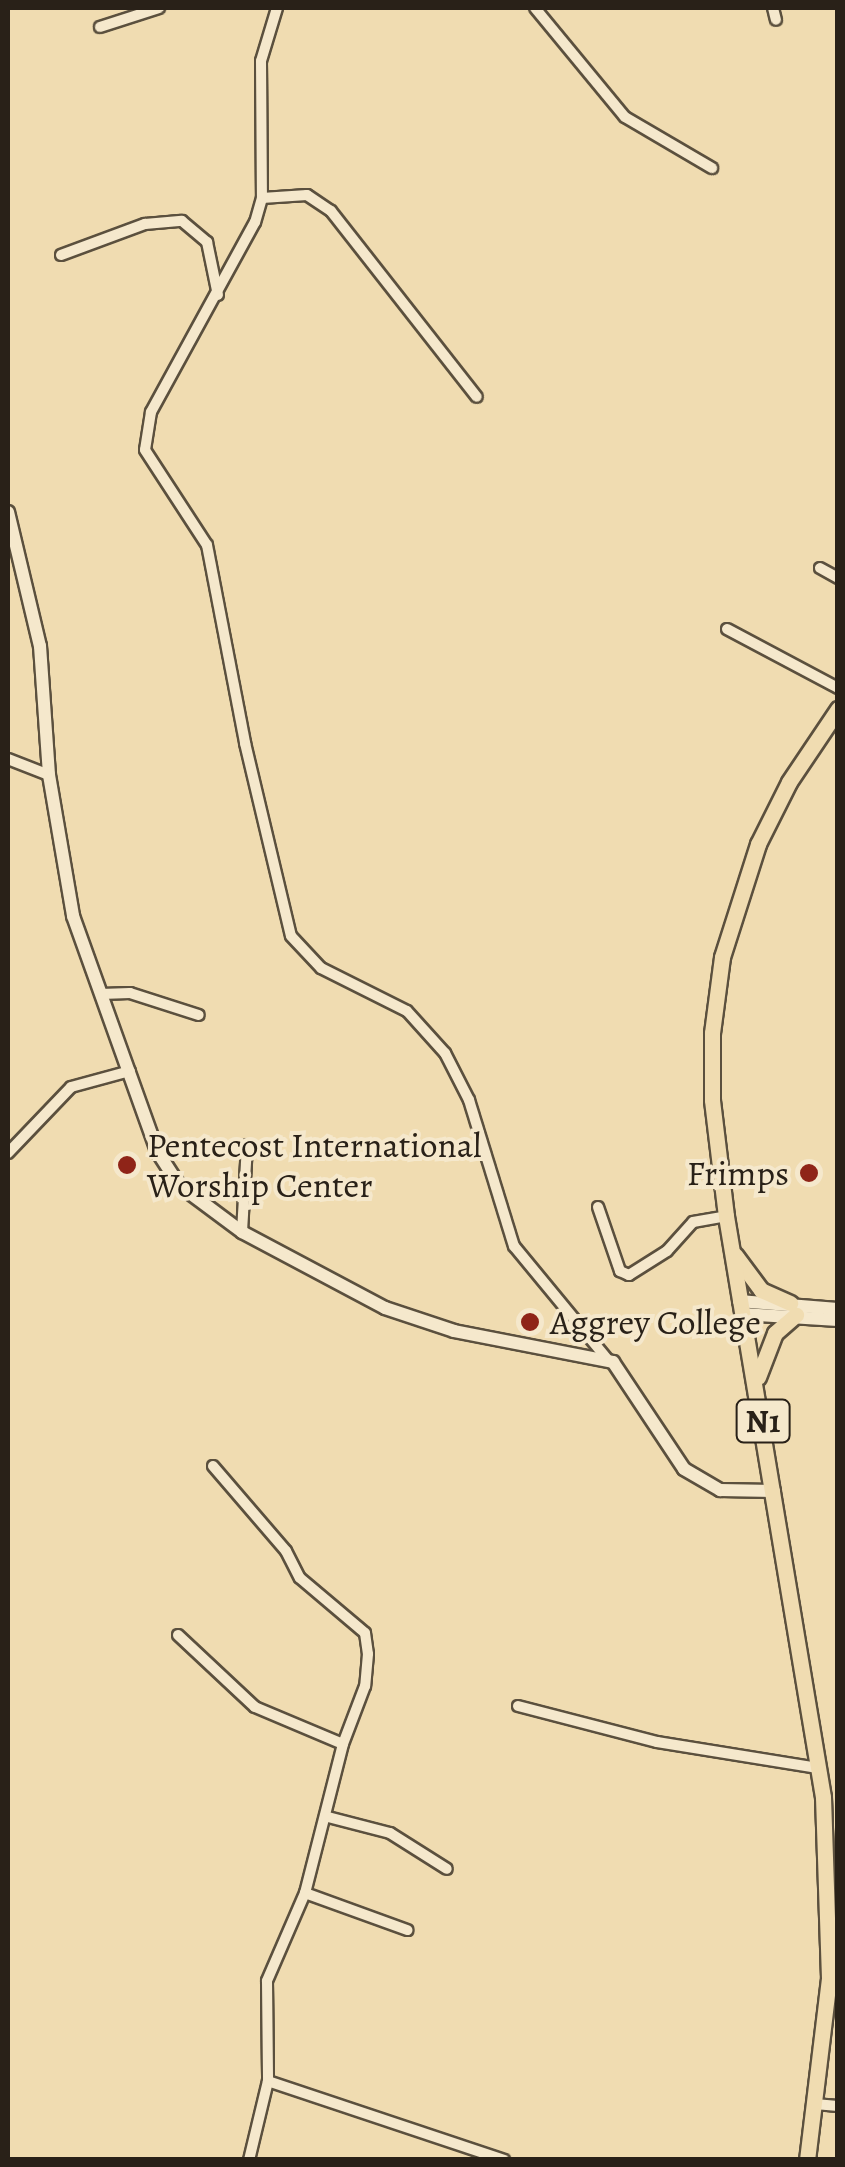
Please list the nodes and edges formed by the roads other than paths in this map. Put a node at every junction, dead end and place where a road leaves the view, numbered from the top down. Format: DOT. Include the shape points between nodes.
graph roads {
  1 [pos="159,8"];
  2 [pos="535,8"];
  3 [pos="773,8"];
  4 [pos="274,9"];
  5 [pos="776,20"];
  6 [pos="100,27"];
  7 [pos="712,168"];
  8 [pos="262,198"];
  9 [pos="61,254"];
  10 [pos="218,296"];
  11 [pos="476,397"];
  12 [pos="8,512"];
  13 [pos="820,568"];
  14 [pos="838,578"];
  15 [pos="727,629"];
  16 [pos="838,688"];
  17 [pos="838,709"];
  18 [pos="8,759"];
  19 [pos="49,776"];
  20 [pos="101,994"];
  21 [pos="199,1014"];
  22 [pos="130,1071"];
  23 [pos="247,1145"];
  24 [pos="8,1153"];
  25 [pos="598,1207"];
  26 [pos="726,1216"];
  27 [pos="242,1232"];
  28 [pos="733,1253"];
  29 [pos="741,1307"];
  30 [pos="794,1309"];
  31 [pos="838,1309"];
  32 [pos="838,1320"];
  33 [pos="608,1359"];
  34 [pos="757,1386"];
  35 [pos="213,1466"];
  36 [pos="774,1491"];
  37 [pos="178,1636"];
  38 [pos="518,1706"];
  39 [pos="343,1744"];
  40 [pos="818,1768"];
  41 [pos="328,1817"];
  42 [pos="447,1869"];
  43 [pos="305,1894"];
  44 [pos="407,1930"];
  45 [pos="833,1978"];
  46 [pos="268,2082"];
  47 [pos="816,2104"];
  48 [pos="838,2106"];
  49 [pos="249,2160"];
  50 [pos="504,2160"];
  51 [pos="807,2160"];
  1 -- 6 [label="street"];
  2 -- 7 [label="street" via="626,117"];
  3 -- 5 [label="street"];
  4 -- 8 [label="street" via="261,61"];
  8 -- 10 [label="street"];
  8 -- 11 [label="street" via="306,196 330,211"];
  9 -- 10 [label="street" via="144,224 182,221 207,242"];
  10 -- 33 [label="street" via="152,412 144,442 207,546 292,936 321,968 407,1012 445,1054 469,1100 514,1246"];
  12 -- 19 [label="street" via="40,646"];
  13 -- 14 [label="street"];
  15 -- 16 [label="street"];
  17 -- 26 [label="highway, N1" via="771,815 720,968 712,1100"];
  18 -- 19 [label="street"];
  19 -- 20 [label="street" via="67,894"];
  20 -- 21 [label="street" via="130,993"];
  20 -- 22 [label="street"];
  22 -- 24 [label="street" via="70,1087"];
  22 -- 27 [label="street" via="157,1150 179,1185"];
  23 -- 27 [label="street"];
  25 -- 26 [label="street" via="620,1271 629,1275 666,1252 693,1222"];
  26 -- 28 [label="highway, N1"];
  27 -- 33 [label="street" via="400,1314 454,1332"];
  28 -- 29 [label="highway, N1"];
  28 -- 30 [label="highway" via="761,1290"];
  29 -- 30 [label="street"];
  29 -- 34 [label="highway, N1"];
  30 -- 31 [label="street"];
  30 -- 32 [label="street"];
  30 -- 34 [label="highway" via="766,1348"];
  33 -- 36 [label="street" via="684,1469 720,1490"];
  34 -- 36 [label="highway, N1"];
  35 -- 39 [label="street" via="286,1551 300,1578 365,1634 366,1686"];
  36 -- 40 [label="highway, N1"];
  37 -- 39 [label="street" via="256,1707"];
  38 -- 40 [label="street" via="657,1742"];
  39 -- 41 [label="street"];
  40 -- 45 [label="highway, N1"];
  41 -- 42 [label="street" via="390,1834"];
  41 -- 43 [label="street"];
  43 -- 44 [label="street"];
  43 -- 46 [label="street" via="267,1982"];
  45 -- 47 [label="highway, N1"];
  46 -- 49 [label="street"];
  46 -- 50 [label="street"];
  47 -- 48 [label="street"];
  47 -- 51 [label="highway, N1"];
}
